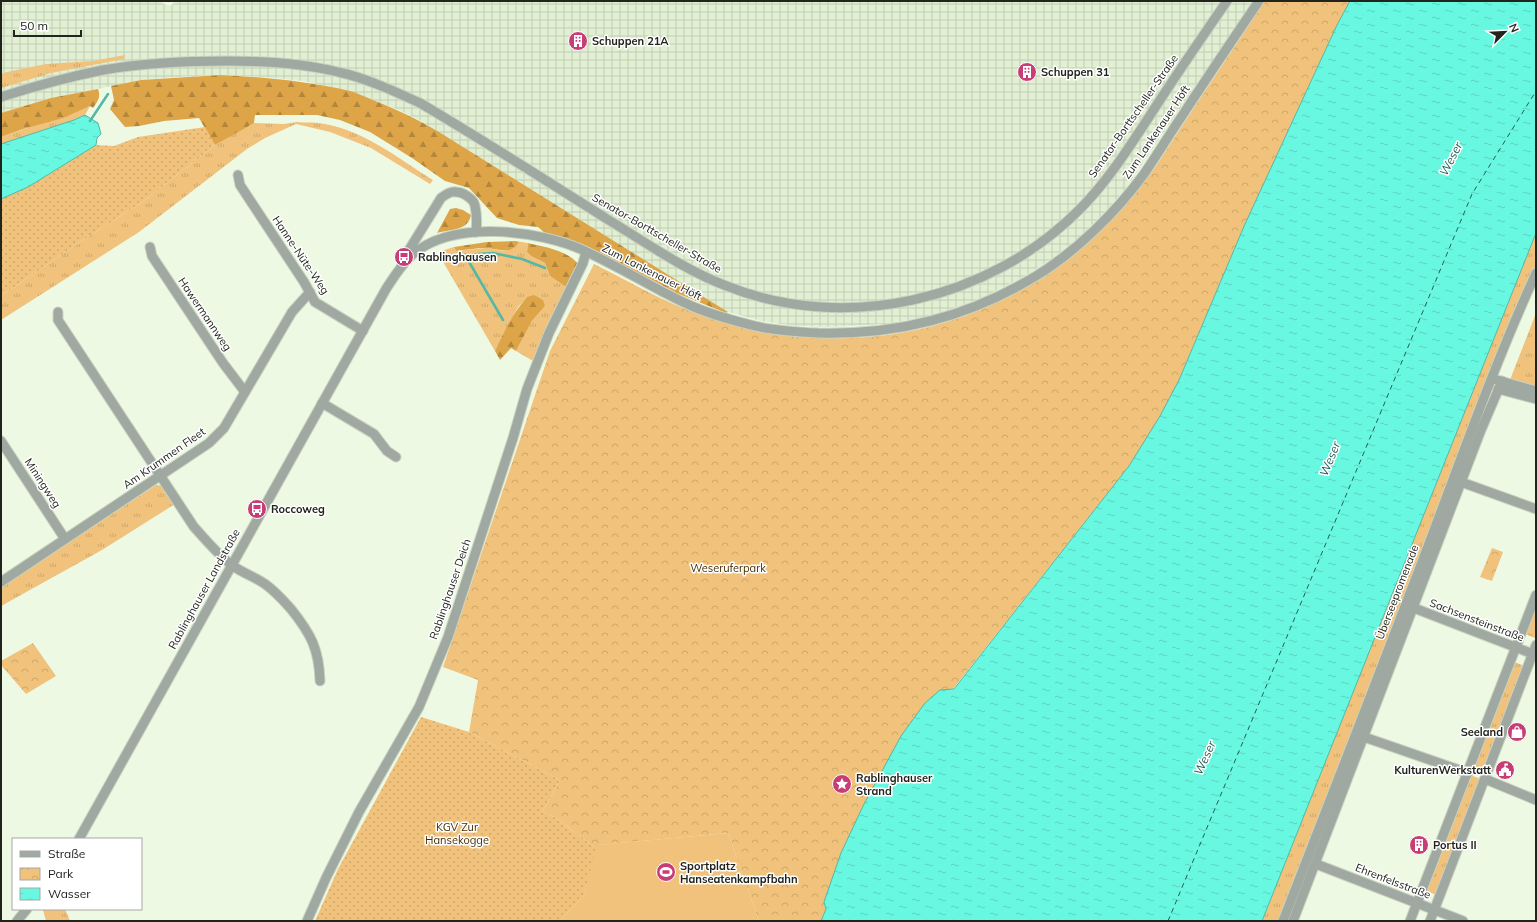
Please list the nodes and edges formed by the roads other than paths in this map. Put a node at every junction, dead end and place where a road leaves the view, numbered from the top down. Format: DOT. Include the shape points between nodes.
graph roads {
  1 [pos="1227,1"];
  2 [pos="1259,1"];
  3 [pos="1,97"];
  4 [pos="238,175"];
  5 [pos="476,232"];
  6 [pos="150,247"];
  7 [pos="422,248"];
  8 [pos="586,252"];
  9 [pos="400,268"];
  10 [pos="1536,272"];
  11 [pos="310,292"];
  12 [pos="58,312"];
  13 [pos="363,332"];
  14 [pos="1491,379"];
  15 [pos="1500,385"];
  16 [pos="1536,391"];
  17 [pos="245,392"];
  18 [pos="1536,399"];
  19 [pos="322,403"];
  20 [pos="1,441"];
  21 [pos="396,457"];
  22 [pos="160,477"];
  23 [pos="1461,482"];
  24 [pos="1536,509"];
  25 [pos="65,539"];
  26 [pos="232,565"];
  27 [pos="1,582"];
  28 [pos="1536,595"];
  29 [pos="1414,608"];
  30 [pos="1516,648"];
  31 [pos="1534,650"];
  32 [pos="320,681"];
  33 [pos="1364,737"];
  34 [pos="1468,773"];
  35 [pos="1485,779"];
  36 [pos="1536,800"];
  37 [pos="80,838"];
  38 [pos="1316,864"];
  39 [pos="1417,903"];
  40 [pos="26,910"];
  41 [pos="1435,910"];
  42 [pos="17,921"];
  43 [pos="307,921"];
  44 [pos="1283,921"];
  45 [pos="1293,921"];
  46 [pos="1410,921"];
  47 [pos="1430,921"];
  48 [pos="1463,921"];
  1 -- 3 [label="street, Senator-Borttscheller-Straße" via="1110,173 1080,209 1056,230 1035,247 986,276 956,288 902,302 869,307 834,308 795,304 760,298 724,285 694,271 635,236 420,103 394,91 338,72 247,61 156,64 97,72"];
  2 -- 8 [label="street, Zum Lankenauer Höft" via="1144,174 1106,219 1038,275 969,310 915,325 876,332 835,333 755,326 693,307"];
  4 -- 11 [label="street, Hanne-Nüte-Weg" via="240,185"];
  5 -- 7 [label="street, Zum Lankenauer Höft" via="441,240"];
  5 -- 8 [label="street, Zum Lankenauer Höft" via="524,233 563,242"];
  5 -- 9 [label="street, Rablinghauser Landstraße" via="475,204 468,196 456,192 447,194 441,198 404,257"];
  6 -- 17 [label="street, Hawermannweg" via="152,256"];
  7 -- 9 [label="street, Rablinghauser Landstraße"];
  8 -- 43 [label="street, Rablinghauser Deich" via="526,389 513,438 448,638 419,707 359,812"];
  9 -- 13 [label="street, Rablinghauser Landstraße"];
  10 -- 14 [label="street, Überseepromenade"];
  11 -- 13 [label="street, Hanne-Nüte-Weg" via="315,302"];
  11 -- 17 [label="street, Am Krummen Fleet" via="292,312"];
  12 -- 22 [label="street" via="58,320"];
  13 -- 19 [label="street, Rablinghauser Landstraße"];
  14 -- 15 [label="street"];
  14 -- 44 [label="street, Überseepromenade"];
  15 -- 16 [label="street"];
  15 -- 18 [label="street"];
  15 -- 23 [label="street, Überseepromenade"];
  17 -- 22 [label="street, Am Krummen Fleet" via="224,428 209,443"];
  19 -- 21 [label="street" via="374,434 387,451"];
  19 -- 26 [label="street, Rablinghauser Landstraße"];
  20 -- 25 [label="street, Miningweg"];
  22 -- 25 [label="street, Am Krummen Fleet"];
  22 -- 26 [label="street" via="194,527"];
  23 -- 24 [label="street"];
  23 -- 29 [label="street, Überseepromenade"];
  25 -- 27 [label="street, Am Krummen Fleet"];
  26 -- 32 [label="street" via="278,594 306,623 316,651"];
  26 -- 37 [label="street, Rablinghauser Landstraße"];
  28 -- 30 [label="street"];
  29 -- 30 [label="street, Sachsensteinstraße"];
  29 -- 33 [label="street, Überseepromenade"];
  30 -- 31 [label="street, Sachsensteinstraße"];
  30 -- 34 [label="street"];
  31 -- 35 [label="street"];
  33 -- 34 [label="street"];
  33 -- 38 [label="street, Überseepromenade"];
  34 -- 39 [label="street"];
  35 -- 36 [label="street"];
  35 -- 41 [label="street"];
  38 -- 39 [label="street, Ehrenfelsstraße"];
  38 -- 45 [label="street, Überseepromenade"];
  39 -- 41 [label="street, Ehrenfelsstraße"];
  39 -- 46 [label="street"];
  40 -- 42 [label="street"];
  41 -- 47 [label="street"];
  41 -- 48 [label="street, Ehrenfelsstraße"];
}
